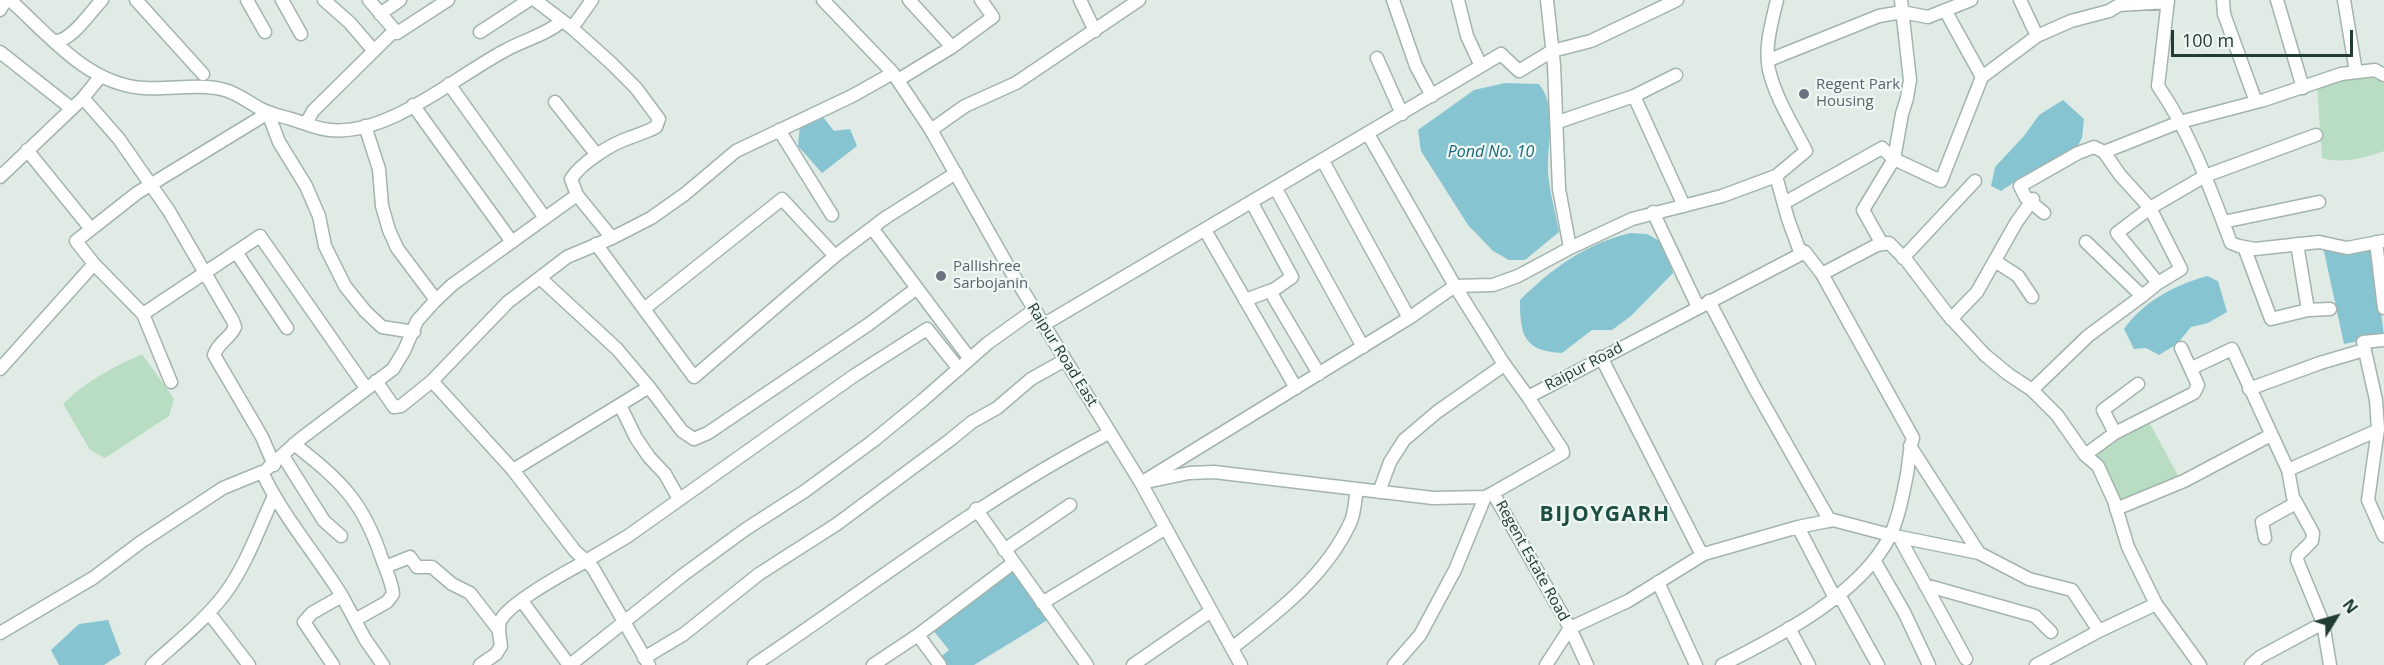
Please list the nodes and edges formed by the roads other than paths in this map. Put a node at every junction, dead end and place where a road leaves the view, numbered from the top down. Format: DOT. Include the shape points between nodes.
graph roads {
  1 [pos="8,0"];
  2 [pos="102,0"];
  3 [pos="136,0"];
  4 [pos="247,0"];
  5 [pos="282,0"];
  6 [pos="324,0"];
  7 [pos="369,0"];
  8 [pos="400,0"];
  9 [pos="448,0"];
  10 [pos="529,0"];
  11 [pos="535,0"];
  12 [pos="592,0"];
  13 [pos="909,0"];
  14 [pos="1080,0"];
  15 [pos="1139,0"];
  16 [pos="1393,0"];
  17 [pos="1458,0"];
  18 [pos="1547,0"];
  19 [pos="1677,0"];
  20 [pos="1777,0"];
  21 [pos="1971,0"];
  22 [pos="2020,0"];
  23 [pos="2223,0"];
  24 [pos="2277,0"];
  25 [pos="2344,0"];
  26 [pos="826,1"];
  27 [pos="2168,1"];
  28 [pos="985,2"];
  29 [pos="435,4"];
  30 [pos="1902,6"];
  31 [pos="0,10"];
  32 [pos="1945,10"];
  33 [pos="381,14"];
  34 [pos="567,24"];
  35 [pos="394,31"];
  36 [pos="1095,31"];
  37 [pos="265,32"];
  38 [pos="480,32"];
  39 [pos="301,34"];
  40 [pos="2037,36"];
  41 [pos="55,41"];
  42 [pos="952,47"];
  43 [pos="374,51"];
  44 [pos="1552,51"];
  45 [pos="0,52"];
  46 [pos="1377,58"];
  47 [pos="1769,60"];
  48 [pos="1481,66"];
  49 [pos="2356,72"];
  50 [pos="203,74"];
  51 [pos="1676,75"];
  52 [pos="2384,75"];
  53 [pos="100,76"];
  54 [pos="896,76"];
  55 [pos="1982,77"];
  56 [pos="449,84"];
  57 [pos="2303,88"];
  58 [pos="1432,96"];
  59 [pos="1634,96"];
  60 [pos="84,98"];
  61 [pos="555,102"];
  62 [pos="2256,102"];
  63 [pos="413,105"];
  64 [pos="71,108"];
  65 [pos="268,113"];
  66 [pos="1402,114"];
  67 [pos="1558,122"];
  68 [pos="2180,123"];
  69 [pos="306,124"];
  70 [pos="366,126"];
  71 [pos="779,130"];
  72 [pos="931,130"];
  73 [pos="1368,134"];
  74 [pos="2316,135"];
  75 [pos="27,150"];
  76 [pos="2104,153"];
  77 [pos="597,155"];
  78 [pos="1894,159"];
  79 [pos="1323,161"];
  80 [pos="956,173"];
  81 [pos="1776,176"];
  82 [pos="2205,176"];
  83 [pos="0,177"];
  84 [pos="1975,181"];
  85 [pos="151,185"];
  86 [pos="1276,189"];
  87 [pos="578,195"];
  88 [pos="2032,201"];
  89 [pos="2319,202"];
  90 [pos="1252,203"];
  91 [pos="1784,203"];
  92 [pos="1684,206"];
  93 [pos="2150,208"];
  94 [pos="1653,212"];
  95 [pos="2044,213"];
  96 [pos="832,215"];
  97 [pos="546,218"];
  98 [pos="2223,222"];
  99 [pos="872,228"];
  100 [pos="91,229"];
  101 [pos="1205,230"];
  102 [pos="612,237"];
  103 [pos="512,242"];
  104 [pos="2086,242"];
  105 [pos="2380,242"];
  106 [pos="596,244"];
  107 [pos="1882,244"];
  108 [pos="2297,244"];
  109 [pos="2244,247"];
  110 [pos="1570,248"];
  111 [pos="236,252"];
  112 [pos="1805,252"];
  113 [pos="835,256"];
  114 [pos="1903,258"];
  115 [pos="1995,261"];
  116 [pos="94,264"];
  117 [pos="204,273"];
  118 [pos="1822,274"];
  119 [pos="540,278"];
  120 [pos="2158,283"];
  121 [pos="1455,286"];
  122 [pos="917,288"];
  123 [pos="2142,296"];
  124 [pos="2032,297"];
  125 [pos="1274,298"];
  126 [pos="436,300"];
  127 [pos="1245,300"];
  128 [pos="1703,304"];
  129 [pos="2384,308"];
  130 [pos="644,309"];
  131 [pos="2330,309"];
  132 [pos="1034,310"];
  133 [pos="2308,310"];
  134 [pos="143,314"];
  135 [pos="1409,318"];
  136 [pos="1951,319"];
  137 [pos="1043,325"];
  138 [pos="287,328"];
  139 [pos="414,332"];
  140 [pos="2384,340"];
  141 [pos="1363,346"];
  142 [pos="2181,348"];
  143 [pos="2364,350"];
  144 [pos="1601,357"];
  145 [pos="970,358"];
  146 [pos="1065,360"];
  147 [pos="1504,365"];
  148 [pos="2192,368"];
  149 [pos="0,369"];
  150 [pos="959,369"];
  151 [pos="1319,374"];
  152 [pos="432,381"];
  153 [pos="171,382"];
  154 [pos="2138,384"];
  155 [pos="371,385"];
  156 [pos="650,387"];
  157 [pos="1296,388"];
  158 [pos="2249,389"];
  159 [pos="2032,390"];
  160 [pos="1528,397"];
  161 [pos="620,405"];
  162 [pos="2378,430"];
  163 [pos="1109,433"];
  164 [pos="2115,434"];
  165 [pos="2271,435"];
  166 [pos="294,444"];
  167 [pos="1910,446"];
  168 [pos="2085,455"];
  169 [pos="279,460"];
  170 [pos="513,470"];
  171 [pos="2288,470"];
  172 [pos="262,472"];
  173 [pos="1141,483"];
  174 [pos="1357,489"];
  175 [pos="1379,492"];
  176 [pos="1489,495"];
  177 [pos="274,496"];
  178 [pos="679,499"];
  179 [pos="2296,503"];
  180 [pos="1070,505"];
  181 [pos="976,509"];
  182 [pos="2116,509"];
  183 [pos="1830,521"];
  184 [pos="1798,526"];
  185 [pos="1166,528"];
  186 [pos="340,536"];
  187 [pos="1894,536"];
  188 [pos="2384,536"];
  189 [pos="2265,538"];
  190 [pos="1004,550"];
  191 [pos="1979,553"];
  192 [pos="1702,555"];
  193 [pos="1874,560"];
  194 [pos="585,561"];
  195 [pos="1013,563"];
  196 [pos="385,567"];
  197 [pos="1658,582"];
  198 [pos="1925,585"];
  199 [pos="342,596"];
  200 [pos="1835,598"];
  201 [pos="522,601"];
  202 [pos="1042,603"];
  203 [pos="2156,604"];
  204 [pos="1211,611"];
  205 [pos="209,613"];
  206 [pos="355,620"];
  207 [pos="625,623"];
  208 [pos="2323,623"];
  209 [pos="498,628"];
  210 [pos="1570,628"];
  211 [pos="1789,628"];
  212 [pos="2099,631"];
  213 [pos="2051,632"];
  214 [pos="0,633"];
  215 [pos="918,635"];
  216 [pos="1232,648"];
  217 [pos="1966,659"];
  218 [pos="647,661"];
  219 [pos="576,663"];
  220 [pos="1237,664"];
  221 [pos="152,665"];
  222 [pos="249,665"];
  223 [pos="333,665"];
  224 [pos="383,665"];
  225 [pos="480,665"];
  226 [pos="754,665"];
  227 [pos="873,665"];
  228 [pos="939,665"];
  229 [pos="1087,665"];
  230 [pos="1133,665"];
  231 [pos="1394,665"];
  232 [pos="1545,665"];
  233 [pos="1587,665"];
  234 [pos="1696,665"];
  235 [pos="1722,665"];
  236 [pos="1809,665"];
  237 [pos="1878,665"];
  238 [pos="1929,665"];
  239 [pos="2036,665"];
  240 [pos="2200,665"];
  241 [pos="2251,665"];
  242 [pos="2330,665"];
  1 -- 31 [label="street"];
  1 -- 41 [label="street"];
  2 -- 41 [label="street" via="68,38"];
  3 -- 50 [label="street"];
  4 -- 37 [label="street"];
  5 -- 39 [label="street"];
  6 -- 43 [label="street"];
  7 -- 33 [label="street"];
  8 -- 33 [label="street"];
  9 -- 29 [label="street"];
  10 -- 38 [label="street"];
  11 -- 34 [label="street"];
  12 -- 34 [label="street"];
  13 -- 42 [label="street"];
  14 -- 36 [label="street"];
  15 -- 36 [label="street"];
  16 -- 58 [label="street" via="1416,66"];
  17 -- 48 [label="street" via="1467,36"];
  18 -- 44 [label="street"];
  19 -- 44 [label="street" via="1591,41"];
  20 -- 47 [label="street"];
  21 -- 32 [label="street"];
  22 -- 40 [label="street"];
  23 -- 62 [label="street" via="2224,14"];
  24 -- 57 [label="street"];
  25 -- 49 [label="street"];
  26 -- 54 [label="street, Raipur Road East"];
  27 -- 40 [label="street" via="2119,5"];
  27 -- 68 [label="street" via="2158,86"];
  28 -- 42 [label="street" via="993,16"];
  29 -- 35 [label="street" via="402,31"];
  30 -- 32 [label="street" via="1928,17"];
  30 -- 47 [label="street"];
  30 -- 78 [label="street" via="1910,80"];
  32 -- 55 [label="street"];
  33 -- 35 [label="street"];
  34 -- 56 [label="street" via="503,51"];
  34 -- 77 [label="street" via="636,88 659,119 656,127"];
  35 -- 43 [label="street"];
  36 -- 72 [label="street"];
  40 -- 55 [label="street"];
  41 -- 53 [label="street"];
  42 -- 54 [label="street"];
  43 -- 69 [label="street" via="313,111"];
  44 -- 48 [label="street" via="1519,71 1501,54"];
  44 -- 67 [label="street"];
  45 -- 64 [label="street"];
  46 -- 66 [label="street"];
  47 -- 81 [label="street" via="1768,68 1780,100 1806,151"];
  48 -- 58 [label="street"];
  49 -- 52 [label="street" via="2375,70"];
  49 -- 57 [label="street"];
  51 -- 59 [label="street"];
  53 -- 60 [label="street"];
  53 -- 65 [label="street" via="143,88 195,86 224,90"];
  54 -- 71 [label="street"];
  54 -- 72 [label="street, Raipur Road East"];
  55 -- 78 [label="street" via="1941,182"];
  56 -- 63 [label="street"];
  56 -- 97 [label="street"];
  57 -- 62 [label="street"];
  58 -- 66 [label="street"];
  59 -- 67 [label="street"];
  59 -- 92 [label="street"];
  60 -- 64 [label="street"];
  60 -- 85 [label="street"];
  61 -- 77 [label="street"];
  62 -- 68 [label="street"];
  63 -- 70 [label="street"];
  63 -- 103 [label="street"];
  64 -- 75 [label="street"];
  65 -- 69 [label="street"];
  65 -- 85 [label="street"];
  65 -- 139 [label="street" via="279,142 306,186 319,216 325,246 345,286 382,327"];
  66 -- 73 [label="street"];
  67 -- 110 [label="street" via="1559,189"];
  68 -- 76 [label="street"];
  68 -- 82 [label="street"];
  69 -- 70 [label="street" via="332,131"];
  70 -- 126 [label="street" via="379,169 388,230"];
  71 -- 96 [label="street"];
  71 -- 102 [label="street" via="736,151 685,195"];
  72 -- 80 [label="street, Raipur Road East"];
  73 -- 79 [label="street"];
  73 -- 121 [label="street, Raipur Road"];
  74 -- 82 [label="street"];
  75 -- 83 [label="street"];
  75 -- 100 [label="street"];
  76 -- 88 [label="street" via="2094,147 2078,153 2020,186"];
  76 -- 93 [label="street"];
  77 -- 87 [label="street" via="571,179"];
  78 -- 91 [label="street" via="1882,148"];
  78 -- 107 [label="street" via="1863,210"];
  79 -- 86 [label="street"];
  79 -- 135 [label="street"];
  80 -- 99 [label="street"];
  80 -- 132 [label="street, Raipur Road East"];
  81 -- 91 [label="street"];
  81 -- 92 [label="street"];
  82 -- 93 [label="street"];
  82 -- 98 [label="street"];
  84 -- 114 [label="street"];
  85 -- 100 [label="street"];
  85 -- 117 [label="street"];
  86 -- 90 [label="street"];
  86 -- 141 [label="street"];
  87 -- 97 [label="street"];
  87 -- 102 [label="street"];
  88 -- 95 [label="street"];
  88 -- 115 [label="street"];
  89 -- 98 [label="street"];
  90 -- 101 [label="street"];
  90 -- 127 [label="street" via="1292,278"];
  91 -- 112 [label="street" via="1799,249"];
  92 -- 94 [label="street"];
  93 -- 120 [label="street" via="2181,269"];
  93 -- 120 [label="street" via="2117,232"];
  94 -- 110 [label="street"];
  94 -- 128 [label="street"];
  97 -- 103 [label="street"];
  98 -- 109 [label="street" via="2231,243"];
  99 -- 113 [label="street"];
  99 -- 122 [label="street"];
  100 -- 116 [label="street" via="76,241"];
  101 -- 127 [label="street"];
  101 -- 137 [label="street"];
  102 -- 106 [label="street"];
  103 -- 126 [label="street"];
  104 -- 123 [label="street"];
  105 -- 108 [label="street" via="2347,248 2319,242"];
  105 -- 129 [label="street"];
  106 -- 119 [label="street" via="567,257"];
  106 -- 130 [label="street"];
  107 -- 114 [label="street" via="1889,243"];
  107 -- 118 [label="street"];
  108 -- 109 [label="street"];
  108 -- 133 [label="street"];
  109 -- 133 [label="street" via="2271,320"];
  110 -- 121 [label="street" via="1493,285"];
  111 -- 117 [label="street"];
  111 -- 138 [label="street"];
  111 -- 155 [label="street" via="260,236"];
  112 -- 118 [label="street"];
  112 -- 128 [label="street, Raipur Road"];
  113 -- 130 [label="street" via="782,199"];
  113 -- 130 [label="street" via="694,377"];
  114 -- 136 [label="street"];
  115 -- 124 [label="street" via="2018,276"];
  115 -- 136 [label="street" via="1977,292"];
  116 -- 134 [label="street"];
  116 -- 149 [label="street"];
  117 -- 134 [label="street"];
  117 -- 169 [label="street" via="235,327 218,344 214,355"];
  118 -- 167 [label="street" via="1913,438"];
  119 -- 152 [label="street" via="508,302"];
  119 -- 156 [label="street" via="617,349"];
  120 -- 123 [label="street"];
  121 -- 135 [label="street"];
  121 -- 147 [label="street, Raipur Road"];
  122 -- 145 [label="street"];
  122 -- 156 [label="street" via="694,439 682,431"];
  123 -- 159 [label="street" via="2088,336"];
  125 -- 151 [label="street"];
  126 -- 139 [label="street" via="417,321"];
  127 -- 157 [label="street"];
  128 -- 144 [label="street, Raipur Road"];
  128 -- 183 [label="street"];
  131 -- 133 [label="street"];
  132 -- 137 [label="street, Raipur Road East"];
  132 -- 145 [label="street"];
  134 -- 153 [label="street"];
  135 -- 141 [label="street"];
  136 -- 159 [label="street" via="1984,355"];
  137 -- 146 [label="street, Raipur Road East"];
  139 -- 155 [label="street" via="393,369"];
  140 -- 143 [label="street" via="2363,342"];
  141 -- 151 [label="street"];
  142 -- 148 [label="street"];
  143 -- 158 [label="street"];
  143 -- 162 [label="street" via="2376,400"];
  144 -- 160 [label="street, Raipur Road"];
  144 -- 192 [label="street"];
  145 -- 150 [label="street"];
  146 -- 163 [label="street, Raipur Road East"];
  146 -- 218 [label="street" via="1031,379 837,524 759,573"];
  147 -- 160 [label="street, Raipur Road"];
  147 -- 175 [label="street" via="1404,440 1390,462"];
  148 -- 158 [label="street" via="2232,349"];
  148 -- 164 [label="street" via="2199,384 2194,393"];
  150 -- 178 [label="street" via="927,328"];
  150 -- 207 [label="street" via="865,447 682,575"];
  151 -- 157 [label="street"];
  152 -- 155 [label="street" via="401,406 394,406"];
  152 -- 170 [label="street"];
  154 -- 164 [label="street" via="2103,410"];
  155 -- 166 [label="street"];
  156 -- 161 [label="street"];
  157 -- 173 [label="street"];
  158 -- 165 [label="street"];
  159 -- 168 [label="street" via="2057,415"];
  160 -- 176 [label="street" via="1563,453"];
  161 -- 170 [label="street"];
  161 -- 178 [label="street" via="636,438"];
  162 -- 171 [label="street"];
  162 -- 188 [label="street" via="2368,500"];
  163 -- 173 [label="street, Raipur Road East"];
  163 -- 181 [label="street"];
  164 -- 168 [label="street"];
  165 -- 171 [label="street"];
  165 -- 182 [label="street" via="2184,480"];
  166 -- 169 [label="street"];
  166 -- 196 [label="street" via="350,494 370,524"];
  167 -- 187 [label="street"];
  167 -- 191 [label="street"];
  168 -- 182 [label="street" via="2098,466"];
  169 -- 172 [label="street"];
  169 -- 186 [label="street" via="324,521"];
  170 -- 194 [label="street"];
  171 -- 179 [label="street"];
  172 -- 177 [label="street"];
  172 -- 214 [label="street" via="223,488 93,578"];
  173 -- 174 [label="street, Regent Estate Road" via="1207,472"];
  173 -- 185 [label="street, Raipur Road East"];
  174 -- 175 [label="street, Regent Estate Road"];
  174 -- 216 [label="street" via="1351,519 1335,548 1282,609"];
  175 -- 176 [label="street, Regent Estate Road" via="1433,498"];
  176 -- 210 [label="street, Regent Estate Road"];
  176 -- 231 [label="street" via="1420,635"];
  177 -- 199 [label="street"];
  177 -- 205 [label="street" via="236,576"];
  178 -- 194 [label="street"];
  179 -- 189 [label="street" via="2262,522"];
  179 -- 208 [label="street" via="2313,538 2296,560"];
  180 -- 190 [label="street"];
  181 -- 190 [label="street"];
  181 -- 226 [label="street"];
  182 -- 203 [label="street" via="2128,547"];
  183 -- 184 [label="street, Regent Estate Road"];
  183 -- 187 [label="street, Regent Estate Road"];
  184 -- 192 [label="street, Regent Estate Road"];
  184 -- 200 [label="street"];
  185 -- 202 [label="street"];
  185 -- 204 [label="street, Raipur Road East"];
  187 -- 191 [label="street, Regent Estate Road"];
  187 -- 193 [label="street"];
  187 -- 198 [label="street"];
  190 -- 195 [label="street"];
  191 -- 212 [label="street, Regent Estate Road" via="2029,579 2072,590"];
  192 -- 197 [label="street, Regent Estate Road"];
  193 -- 200 [label="street"];
  193 -- 238 [label="street"];
  194 -- 201 [label="street"];
  194 -- 207 [label="street"];
  195 -- 202 [label="street"];
  195 -- 215 [label="street"];
  196 -- 206 [label="street" via="393,590 391,599"];
  196 -- 209 [label="street" via="410,557 417,567 432,567 452,585 470,593"];
  197 -- 210 [label="street, Regent Estate Road"];
  197 -- 234 [label="street"];
  198 -- 213 [label="street" via="2035,616"];
  198 -- 217 [label="street"];
  199 -- 206 [label="street"];
  199 -- 223 [label="street" via="304,622"];
  200 -- 211 [label="street"];
  200 -- 237 [label="street" via="1842,600"];
  201 -- 209 [label="street" via="501,619"];
  201 -- 219 [label="street"];
  202 -- 229 [label="street"];
  203 -- 212 [label="street"];
  203 -- 240 [label="street"];
  204 -- 216 [label="street, Raipur Road East"];
  204 -- 230 [label="street"];
  205 -- 221 [label="street"];
  205 -- 222 [label="street"];
  206 -- 224 [label="street"];
  207 -- 218 [label="street"];
  207 -- 219 [label="street"];
  208 -- 241 [label="street"];
  208 -- 242 [label="street"];
  209 -- 225 [label="street" via="501,646"];
  210 -- 232 [label="street"];
  210 -- 233 [label="street"];
  211 -- 235 [label="street"];
  211 -- 236 [label="street"];
  212 -- 239 [label="street"];
  215 -- 227 [label="street"];
  215 -- 228 [label="street"];
  216 -- 220 [label="street, Raipur Road East"];
}
